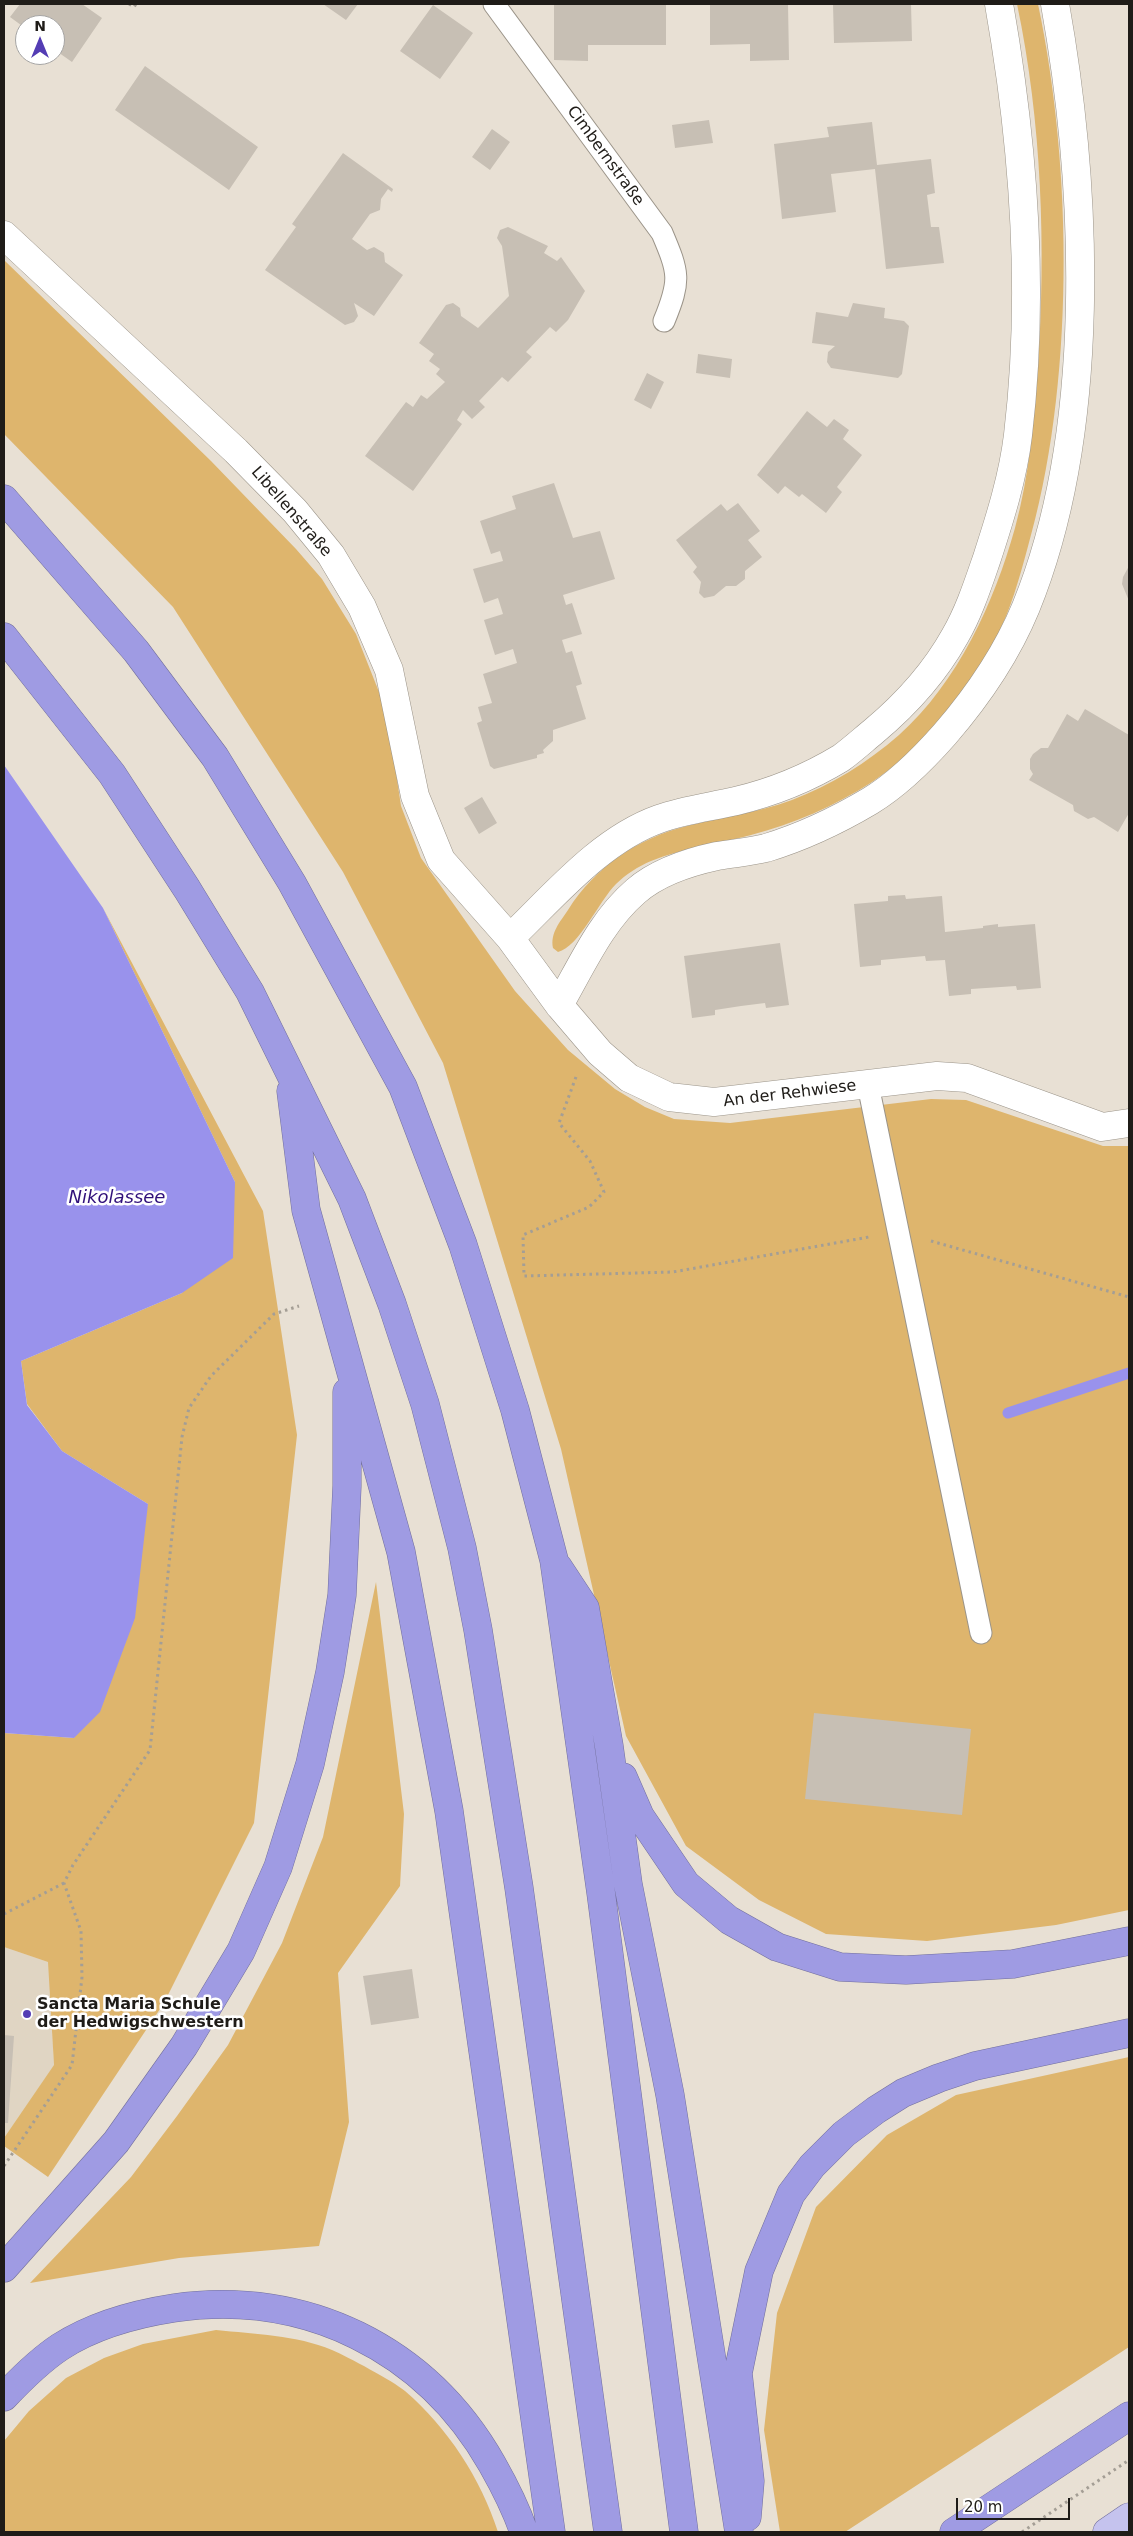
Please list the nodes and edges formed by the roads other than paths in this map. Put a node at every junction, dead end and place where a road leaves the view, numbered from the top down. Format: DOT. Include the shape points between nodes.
graph roads {
  1 [pos="494,4"];
  2 [pos="999,4"];
  3 [pos="1055,4"];
  4 [pos="4,235"];
  5 [pos="664,321"];
  6 [pos="4,499"];
  7 [pos="4,637"];
  8 [pos="510,938"];
  9 [pos="559,1005"];
  10 [pos="288,1068"];
  11 [pos="868,1085"];
  12 [pos="1129,1123"];
  13 [pos="347,1355"];
  14 [pos="554,1560"];
  15 [pos="981,1633"];
  16 [pos="609,1746"];
  17 [pos="1129,1941"];
  18 [pos="1129,2033"];
  19 [pos="4,2268"];
  20 [pos="4,2397"];
  21 [pos="1129,2406"];
  22 [pos="1129,2416"];
  23 [pos="1094,2440"];
  24 [pos="1129,2517"];
  25 [pos="524,2532"];
  26 [pos="551,2532"];
  27 [pos="608,2532"];
  28 [pos="684,2532"];
  29 [pos="739,2532"];
  30 [pos="746,2532"];
  31 [pos="954,2532"];
  32 [pos="1107,2532"];
  1 -- 5 [label="lane, Cimbernstraße" via="662,232 675,263 676,292"];
  2 -- 8 [label="street" via="1013,80 1025,224 1024,332 1018,437 1002,513 976,590 956,636 896,712 844,755 807,778 766,793 697,808 650,823 618,841 585,866"];
  3 -- 9 [label="street" via="1071,108 1080,291 1076,382 1067,453 1042,562 1025,610 1000,660 967,707 920,762 872,800 822,826 765,848 715,856 666,872 637,890 605,923"];
  4 -- 8 [label="street, Libellenstraße" via="236,451 295,511 331,556 362,607 389,670 415,796 441,860"];
  6 -- 14 [label="highway" via="136,651 215,757 292,883 403,1087 463,1245 515,1410"];
  7 -- 10 [label="highway" via="112,774 250,992"];
  8 -- 9 [label="street, An der Rehwiese"];
  9 -- 11 [label="street, An der Rehwiese" via="600,1053 629,1078 669,1097 714,1102"];
  10 -- 13 [label="highway" via="306,1210"];
  10 -- 27 [label="highway" via="352,1200 392,1304 425,1404 462,1548 519,1888"];
  11 -- 12 [label="street, An der Rehwiese" via="937,1076 968,1078 1102,1127"];
  11 -- 15 [label="lane"];
  13 -- 19 [label="highway" via="347,1486 342,1595 330,1672 310,1764 278,1867 240,1951 184,2046 116,2142"];
  13 -- 26 [label="highway" via="401,1552 449,1811"];
  14 -- 16 [label="highway" via="585,1608"];
  14 -- 28 [label="highway"];
  16 -- 17 [label="highway" via="640,1816 686,1884 729,1920 777,1947 840,1966 906,1970 1013,1964"];
  16 -- 29 [label="highway" via="628,1884 670,2094"];
  18 -- 30 [label="highway" via="975,2066 939,2078 876,2110 844,2134 812,2166 791,2194 759,2270 738,2373 750,2481"];
  20 -- 25 [label="highway" via="22,2377 60,2347 101,2327 144,2313 196,2305 248,2304 292,2312 335,2324 415,2370 478,2439 500,2477"];
  21 -- 23 [label="highway"];
  22 -- 23 [label="highway"];
  23 -- 31 [label="highway"];
  24 -- 32 [label="main road"];
}
